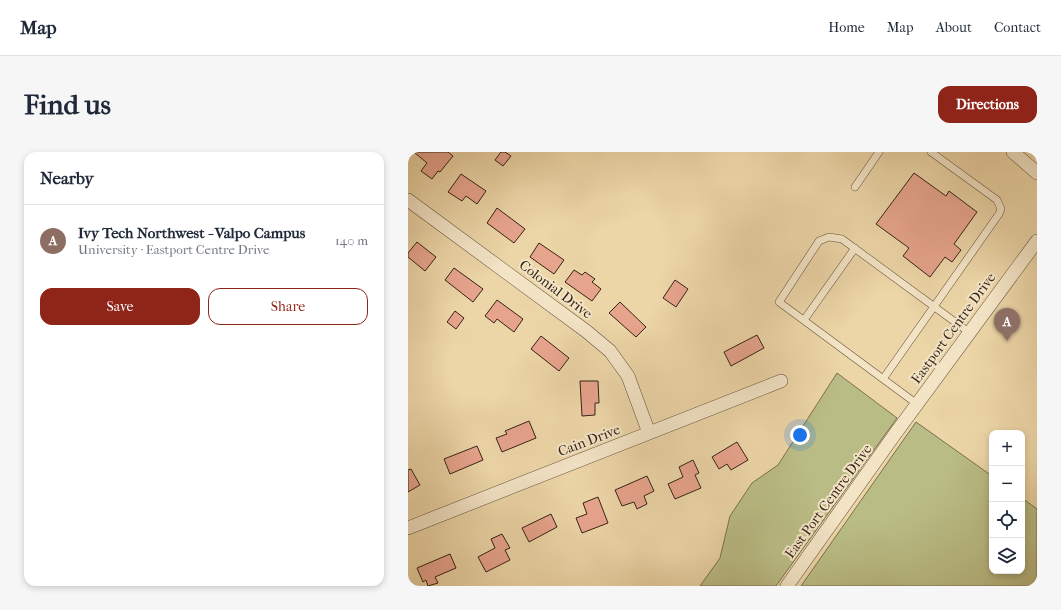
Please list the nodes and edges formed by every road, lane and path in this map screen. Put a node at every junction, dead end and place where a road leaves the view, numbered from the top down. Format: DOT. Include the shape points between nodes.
graph roads {
  1 [pos="879,152"];
  2 [pos="932,152"];
  3 [pos="1013,152"];
  4 [pos="1037,173"];
  5 [pos="855,187"];
  6 [pos="408,200"];
  7 [pos="1037,241"];
  8 [pos="855,248"];
  9 [pos="934,307"];
  10 [pos="804,320"];
  11 [pos="970,333"];
  12 [pos="883,379"];
  13 [pos="781,381"];
  14 [pos="917,404"];
  15 [pos="649,433"];
  16 [pos="895,434"];
  17 [pos="408,528"];
  18 [pos="787,586"];
  1 -- 5 [label="lane"];
  2 -- 9 [label="lane" via="997,200 1001,209"];
  3 -- 4 [label="street"];
  6 -- 15 [label="street, Colonial Drive" via="610,351 628,376"];
  7 -- 11 [label="street, Eastport Centre Drive"];
  8 -- 9 [label="lane"];
  8 -- 10 [label="lane"];
  8 -- 10 [label="lane" via="842,239 829,237 819,241 779,302"];
  9 -- 11 [label="lane"];
  9 -- 12 [label="lane"];
  10 -- 12 [label="lane"];
  11 -- 14 [label="street, Eastport Centre Drive"];
  12 -- 14 [label="lane"];
  13 -- 15 [label="street, Cain Drive"];
  14 -- 16 [label="street, Eastport Centre Drive"];
  15 -- 17 [label="street, Cain Drive"];
  16 -- 18 [label="street, East Port Centre Drive"];
}
